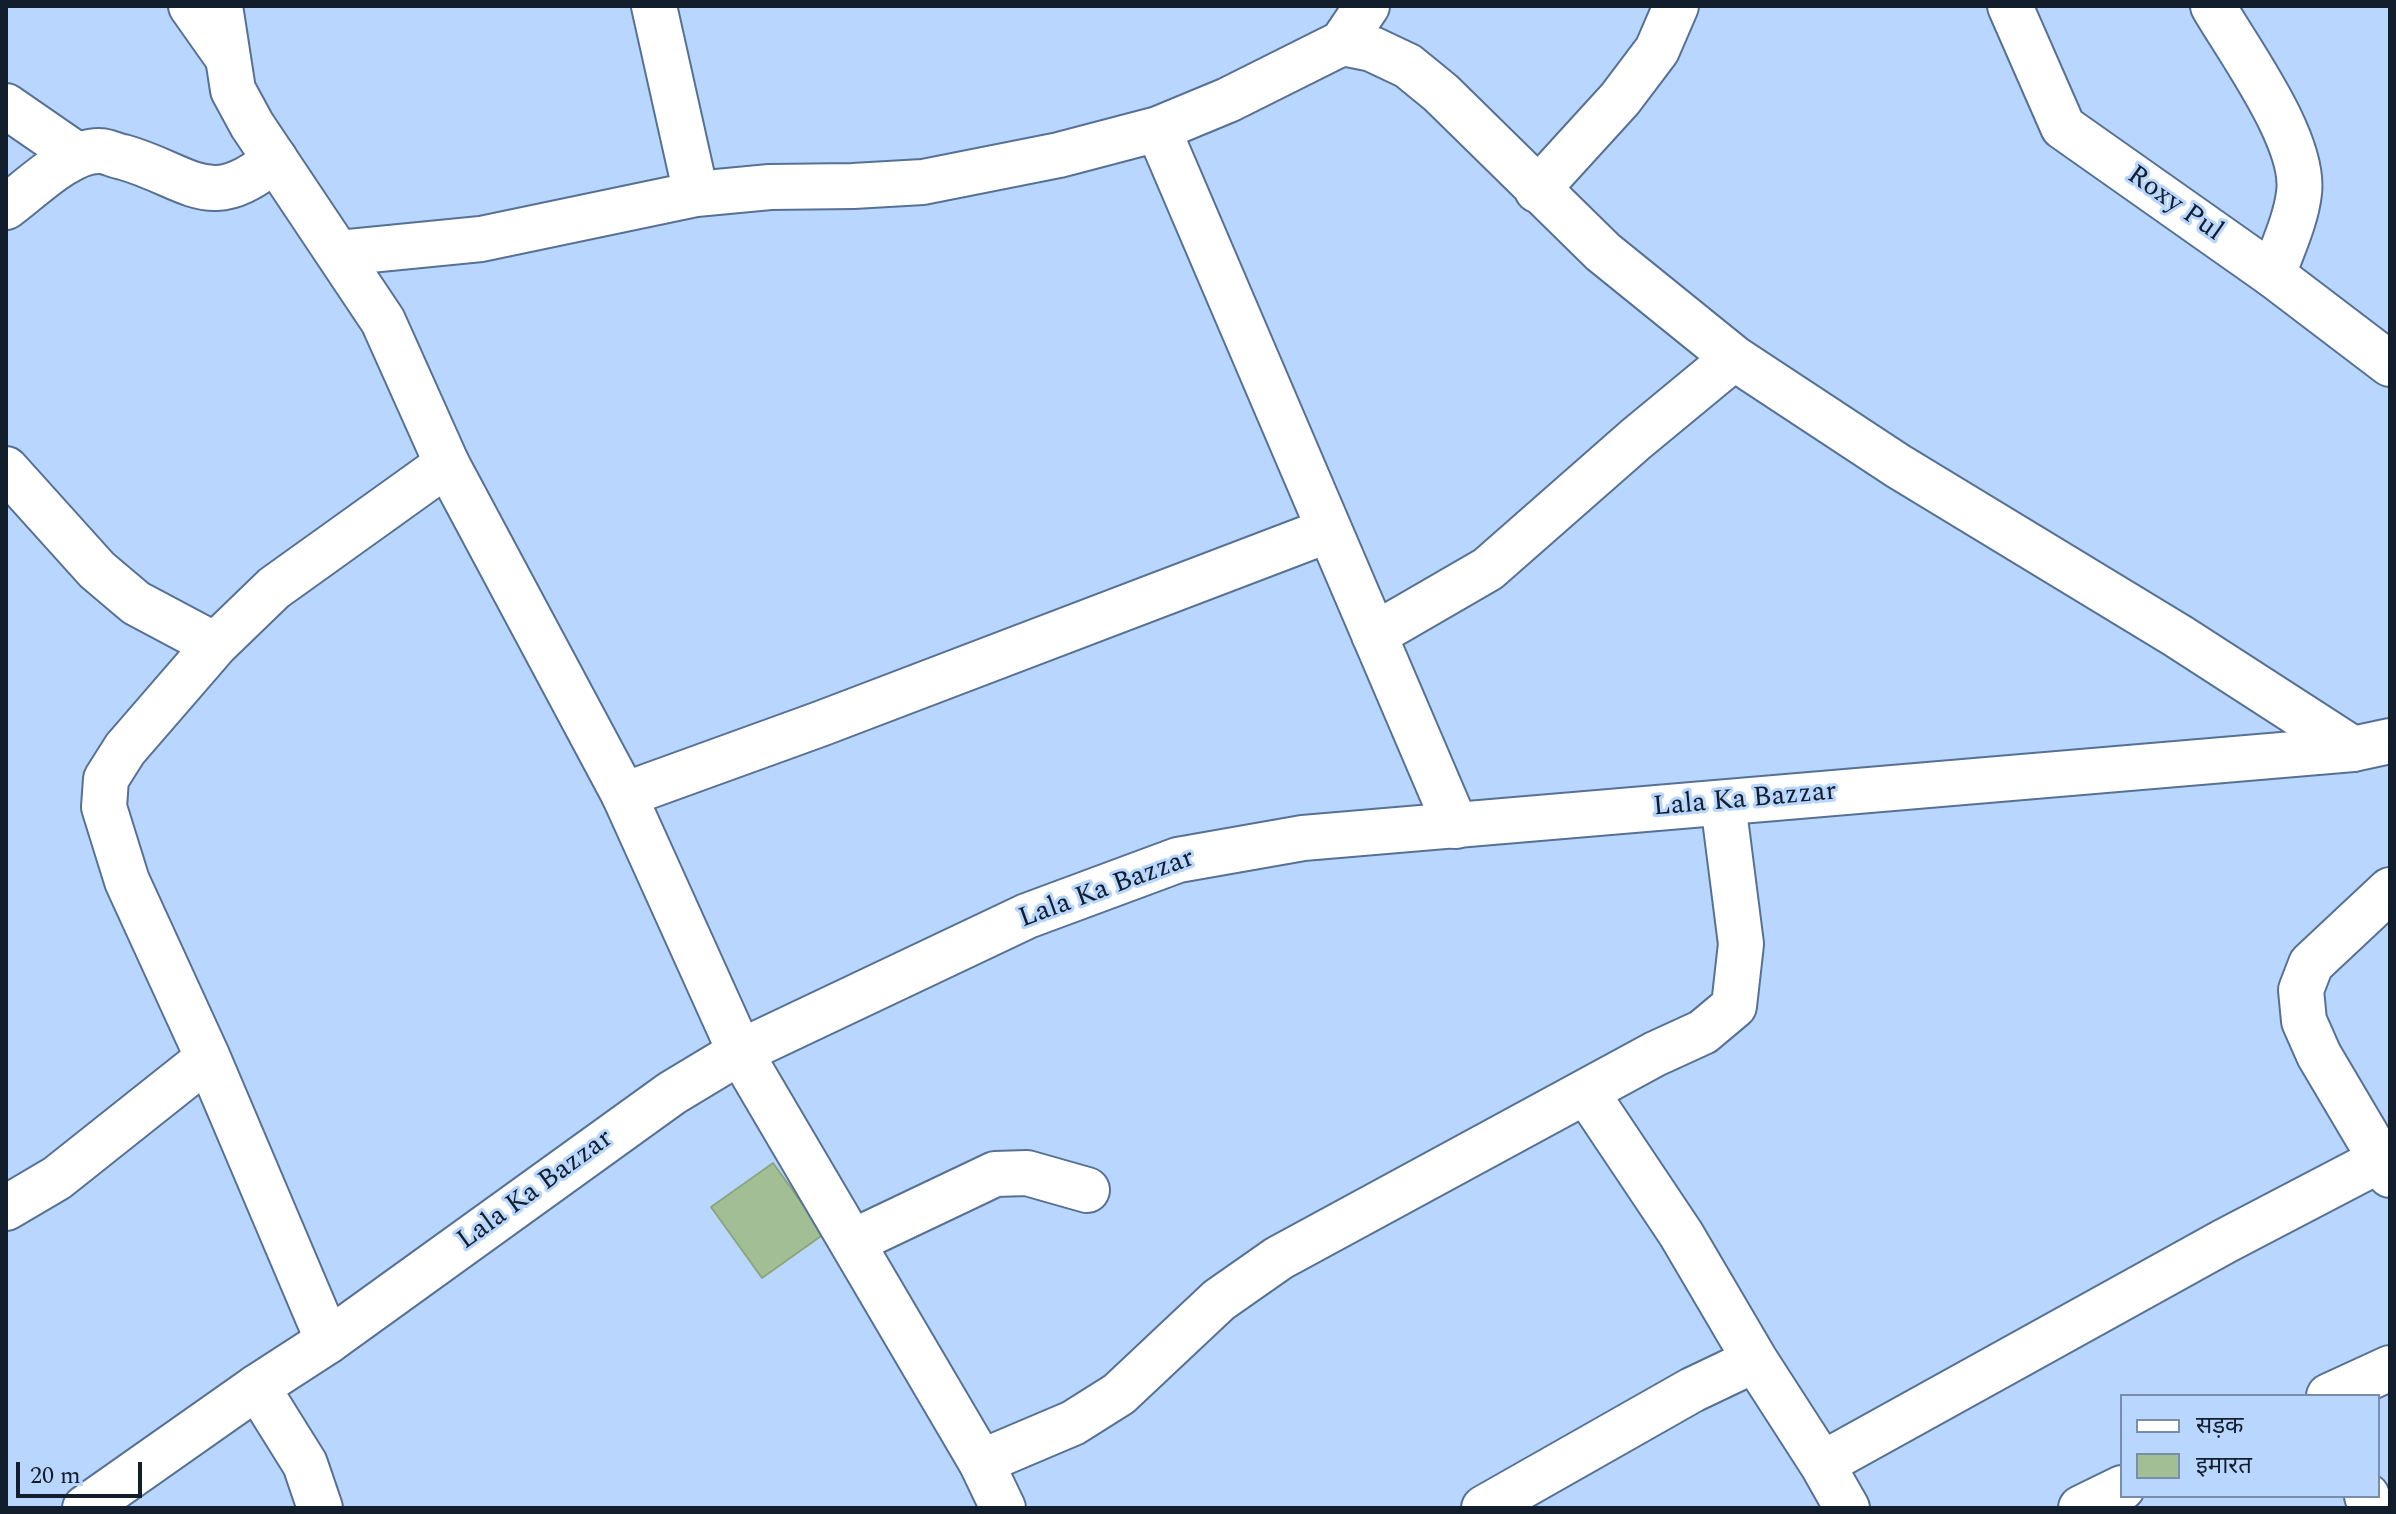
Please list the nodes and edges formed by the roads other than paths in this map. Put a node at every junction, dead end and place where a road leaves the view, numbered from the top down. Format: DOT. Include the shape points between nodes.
graph roads {
  1 [pos="191,6"];
  2 [pos="220,6"];
  3 [pos="654,6"];
  4 [pos="1367,6"];
  5 [pos="1676,6"];
  6 [pos="2010,6"];
  7 [pos="2213,6"];
  8 [pos="1342,43"];
  9 [pos="227,57"];
  10 [pos="6,106"];
  11 [pos="1158,129"];
  12 [pos="77,155"];
  13 [pos="275,159"];
  14 [pos="1537,190"];
  15 [pos="696,194"];
  16 [pos="6,207"];
  17 [pos="339,253"];
  18 [pos="2273,275"];
  19 [pos="1734,358"];
  20 [pos="2390,364"];
  21 [pos="447,464"];
  22 [pos="6,469"];
  23 [pos="1329,530"];
  24 [pos="1374,635"];
  25 [pos="215,645"];
  26 [pos="2372,745"];
  27 [pos="624,795"];
  28 [pos="1723,803"];
  29 [pos="1456,826"];
  30 [pos="2390,890"];
  31 [pos="740,1052"];
  32 [pos="208,1058"];
  33 [pos="1586,1092"];
  34 [pos="2386,1167"];
  35 [pos="1087,1190"];
  36 [pos="6,1208"];
  37 [pos="854,1241"];
  38 [pos="328,1341"];
  39 [pos="1755,1360"];
  40 [pos="2390,1368"];
  41 [pos="257,1387"];
  42 [pos="2336,1394"];
  43 [pos="981,1462"];
  44 [pos="1822,1464"];
  45 [pos="85,1508"];
  46 [pos="320,1508"];
  47 [pos="1003,1508"];
  48 [pos="1484,1508"];
  49 [pos="1847,1508"];
  1 -- 9 [label="street"];
  2 -- 9 [label="street"];
  3 -- 15 [label="street"];
  4 -- 8 [label="street"];
  5 -- 14 [label="street" via="1657,50 1639,74"];
  6 -- 18 [label="street, Roxy Pul" via="2063,127"];
  7 -- 18 [label="street" via="2286,130 2297,162 2299,192"];
  8 -- 11 [label="street"];
  8 -- 14 [label="street" via="1372,49 1408,66"];
  9 -- 13 [label="street" via="233,90"];
  10 -- 12 [label="street"];
  11 -- 15 [label="street" via="923,182"];
  11 -- 23 [label="street"];
  12 -- 13 [label="street" via="100,151 214,189 237,185"];
  12 -- 16 [label="street"];
  13 -- 17 [label="street"];
  14 -- 19 [label="street" via="1603,252"];
  15 -- 17 [label="street" via="481,239"];
  17 -- 21 [label="street" via="383,321"];
  18 -- 20 [label="street, Roxy Pul"];
  19 -- 24 [label="street" via="1488,569"];
  19 -- 26 [label="street" via="1898,466 2178,636"];
  21 -- 25 [label="street" via="274,588"];
  21 -- 27 [label="street"];
  22 -- 25 [label="street" via="97,570 136,603"];
  23 -- 24 [label="street"];
  23 -- 27 [label="street"];
  24 -- 29 [label="street"];
  25 -- 32 [label="street" via="125,749 106,779 104,807 127,881"];
  26 -- 28 [label="street, Lala Ka Bazzar"];
  27 -- 31 [label="street"];
  28 -- 29 [label="street, Lala Ka Bazzar"];
  28 -- 33 [label="street" via="1741,944 1734,1006 1703,1032"];
  29 -- 31 [label="street, Lala Ka Bazzar" via="1303,838 1178,860 1027,916"];
  30 -- 34 [label="street" via="2311,964 2301,990 2304,1021 2319,1055"];
  31 -- 37 [label="street"];
  31 -- 38 [label="street, Lala Ka Bazzar" via="672,1093"];
  32 -- 36 [label="street" via="57,1178"];
  32 -- 38 [label="street"];
  33 -- 39 [label="street" via="1696,1256"];
  33 -- 43 [label="street" via="1279,1258 1219,1300 1119,1394 1073,1423"];
  34 -- 44 [label="street" via="2225,1241"];
  35 -- 37 [label="street" via="1027,1173 995,1174"];
  37 -- 43 [label="street"];
  38 -- 41 [label="street, Lala Ka Bazzar"];
  39 -- 44 [label="street"];
  39 -- 48 [label="street"];
  40 -- 42 [label="street"];
  41 -- 45 [label="street, Lala Ka Bazzar"];
  41 -- 46 [label="street" via="305,1464"];
  43 -- 47 [label="street"];
  44 -- 49 [label="street"];
}
